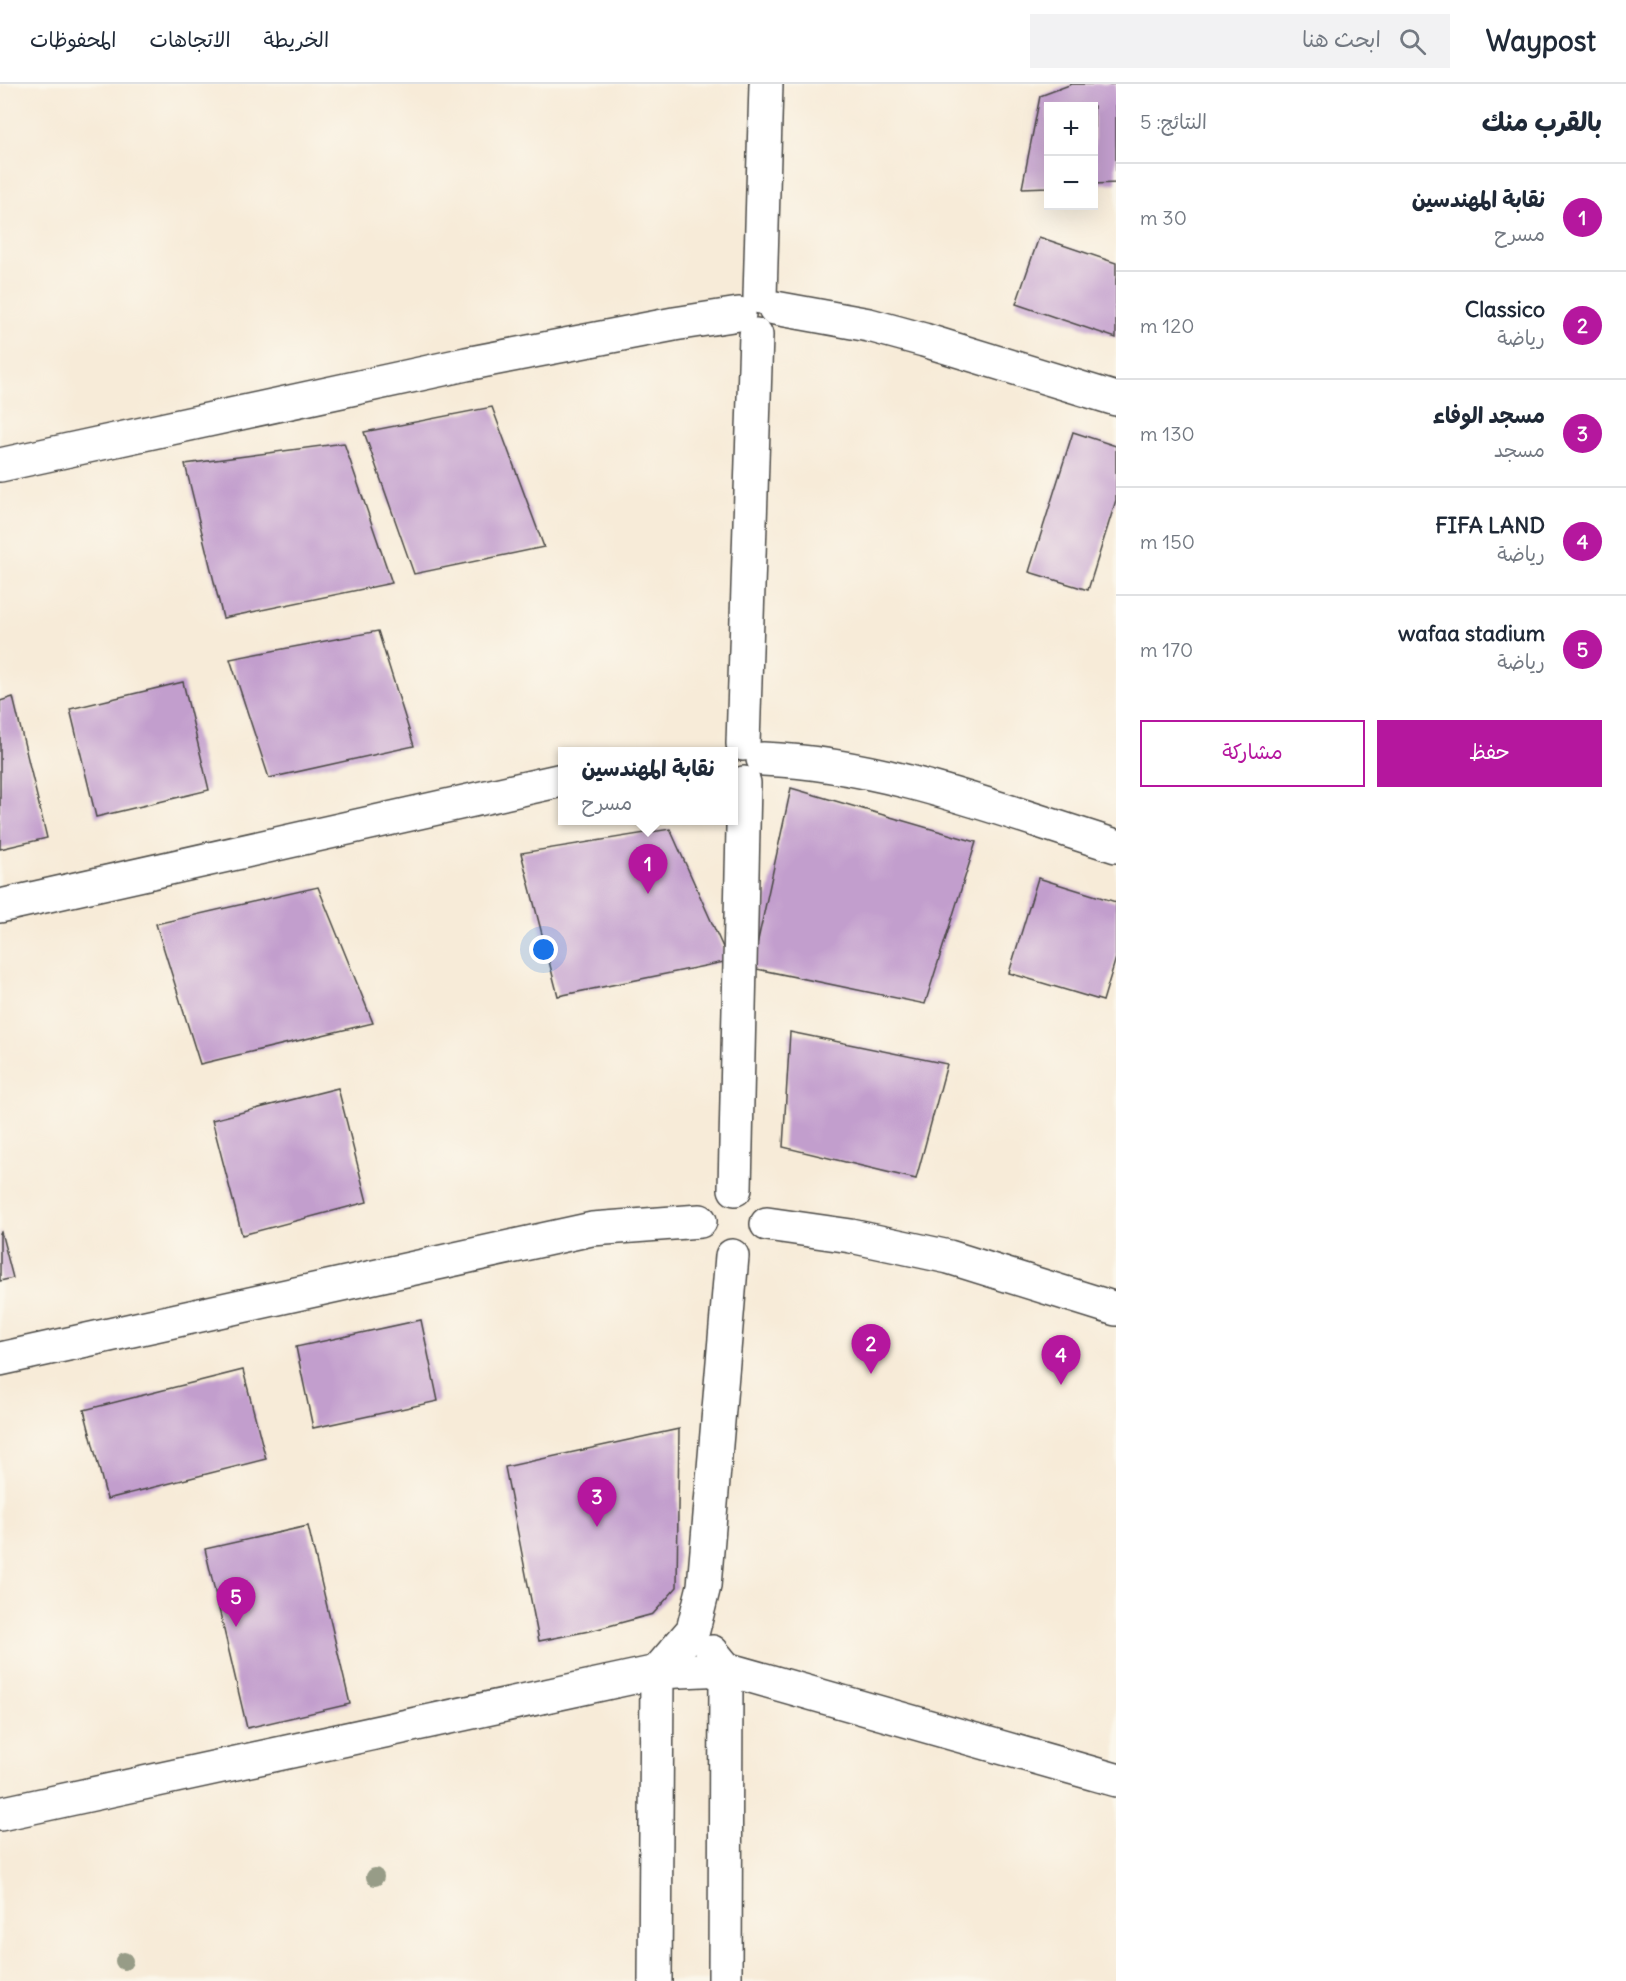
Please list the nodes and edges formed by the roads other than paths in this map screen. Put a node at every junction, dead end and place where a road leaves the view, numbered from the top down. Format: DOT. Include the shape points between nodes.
graph roads {
  1 [pos="766,84"];
  2 [pos="758,314"];
  3 [pos="1116,399"];
  4 [pos="0,465"];
  5 [pos="742,763"];
  6 [pos="558,781"];
  7 [pos="1116,846"];
  8 [pos="0,906"];
  9 [pos="735,1189"];
  10 [pos="700,1221"];
  11 [pos="767,1224"];
  12 [pos="732,1256"];
  13 [pos="1116,1309"];
  14 [pos="0,1359"];
  15 [pos="693,1630"];
  16 [pos="726,1669"];
  17 [pos="657,1672"];
  18 [pos="1116,1779"];
  19 [pos="0,1814"];
  20 [pos="655,1981"];
  21 [pos="724,1981"];
  1 -- 2 [label="street"];
  2 -- 3 [label="street" via="869,325"];
  2 -- 4 [label="street" via="674,324 465,364"];
  2 -- 5 [label="street"];
  5 -- 7 [label="street" via="799,761 841,766 951,793"];
  5 -- 9 [label="street"];
  6 -- 8 [label="street"];
  9 -- 10 [label="street" via="718,1193 705,1204"];
  9 -- 11 [label="street" via="752,1194 763,1207"];
  10 -- 12 [label="street" via="704,1238 715,1250"];
  10 -- 14 [label="street" via="592,1229"];
  11 -- 12 [label="street" via="762,1240 749,1251"];
  11 -- 13 [label="street" via="851,1236 949,1257"];
  12 -- 15 [label="street" via="704,1586"];
  15 -- 16 [label="street"];
  15 -- 17 [label="street"];
  16 -- 17 [label="street"];
  16 -- 18 [label="street"];
  16 -- 21 [label="street"];
  17 -- 19 [label="street"];
  17 -- 20 [label="street"];
}
